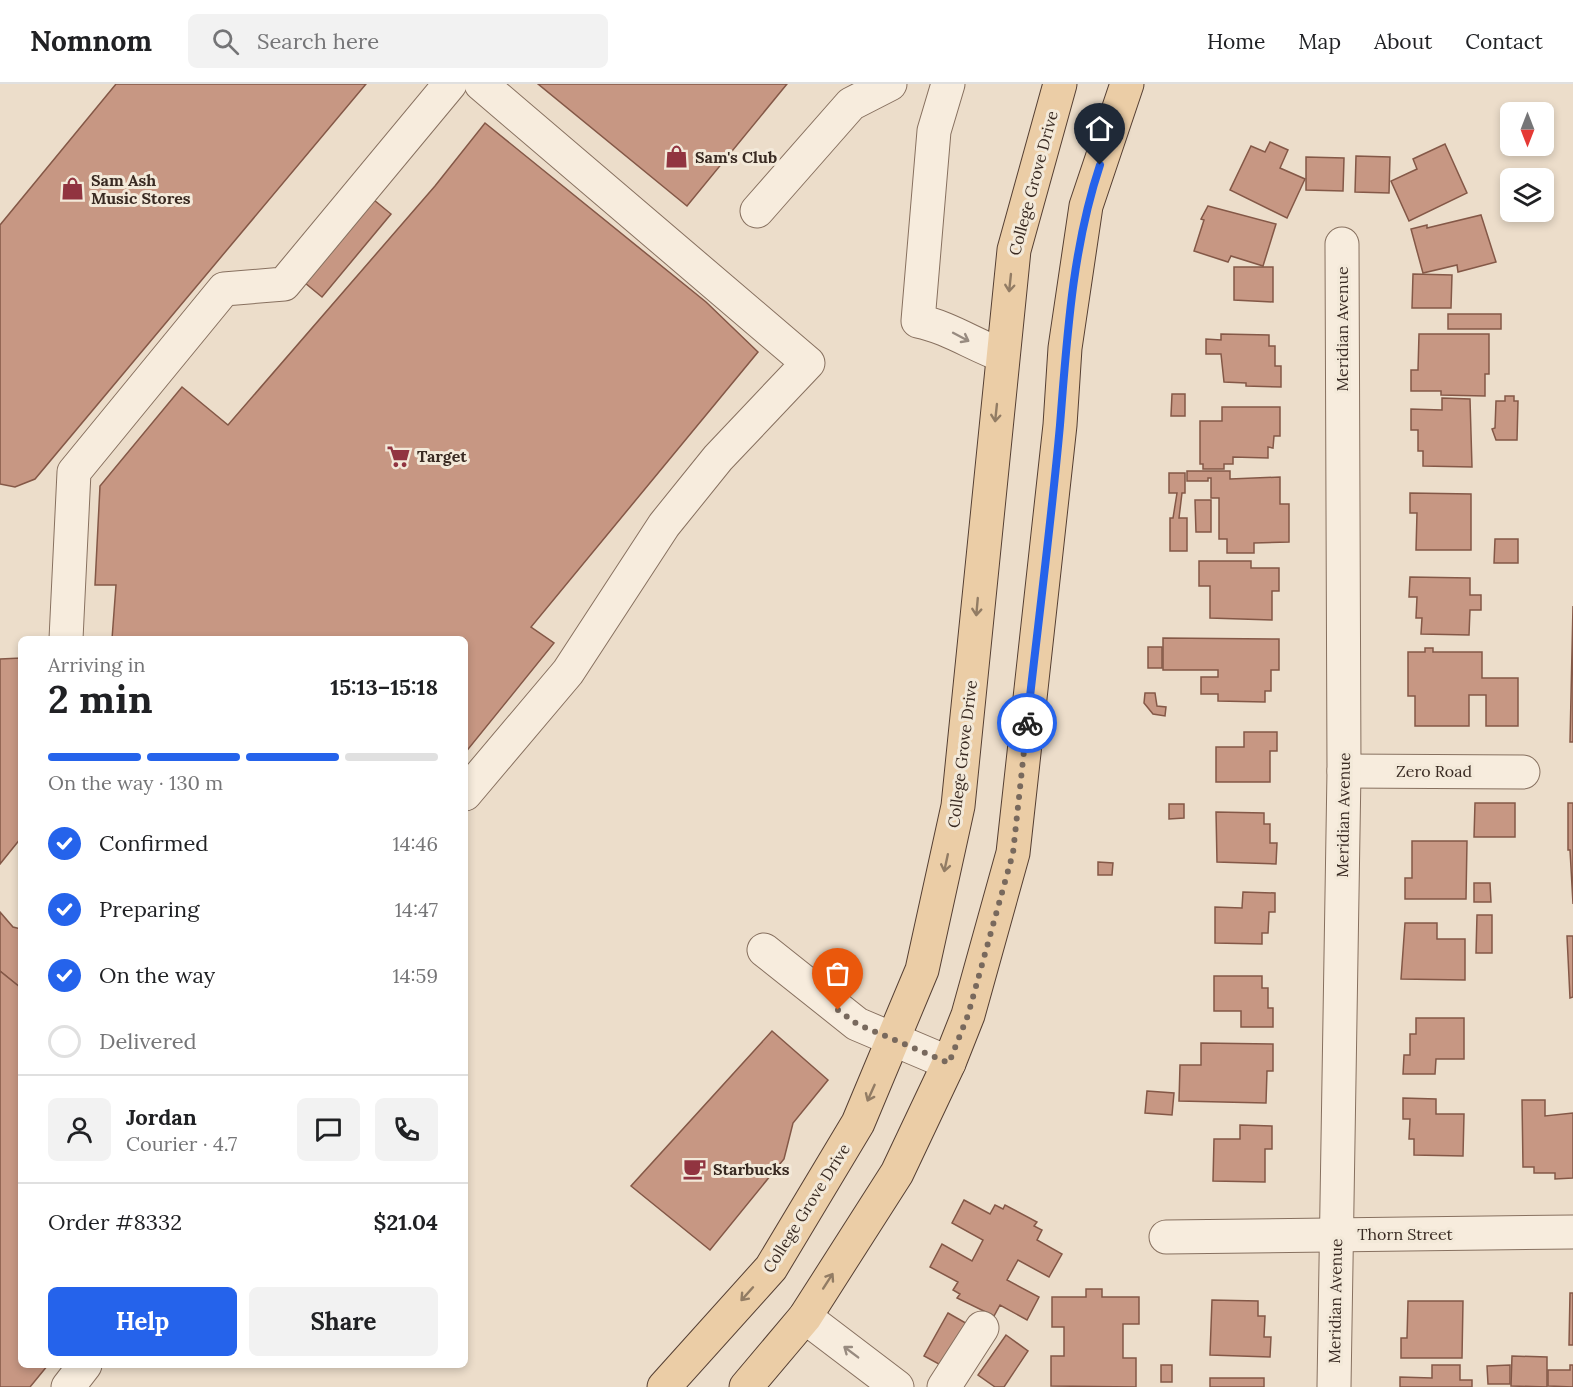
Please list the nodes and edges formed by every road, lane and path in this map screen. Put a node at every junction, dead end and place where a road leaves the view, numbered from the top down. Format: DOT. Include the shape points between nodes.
graph roads {
  1 [pos="450,84"];
  2 [pos="481,84"];
  3 [pos="890,84"];
  4 [pos="948,84"];
  5 [pos="1060,84"];
  6 [pos="1127,84"];
  7 [pos="757,211"];
  8 [pos="1342,244"];
  9 [pos="1002,355"];
  10 [pos="66,636"];
  11 [pos="1344,771"];
  12 [pos="1523,771"];
  13 [pos="468,790"];
  14 [pos="764,950"];
  15 [pos="895,1039"];
  16 [pos="949,1063"];
  17 [pos="1573,1232"];
  18 [pos="1336,1234"];
  19 [pos="1166,1237"];
  20 [pos="805,1317"];
  21 [pos="982,1328"];
  22 [pos="83,1368"];
  23 [pos="68,1387"];
  24 [pos="664,1387"];
  25 [pos="746,1387"];
  26 [pos="897,1387"];
  27 [pos="944,1387"];
  28 [pos="1334,1387"];
  1 -- 10 [label="street" via="284,284 224,289 74,472"];
  2 -- 13 [label="street" via="808,363 718,458 664,525 568,672"];
  3 -- 7 [label="street" via="851,104"];
  4 -- 9 [label="street, one-way" via="934,130 918,321 937,325"];
  5 -- 9 [label="main road, College Grove Drive, one-way" via="1014,250"];
  6 -- 16 [label="main road" via="1086,206 1065,348 1013,853 968,1015"];
  8 -- 11 [label="street, Meridian Avenue"];
  9 -- 15 [label="main road, College Grove Drive, one-way" via="958,806 922,970"];
  11 -- 12 [label="street, Zero Road"];
  11 -- 18 [label="street, Meridian Avenue"];
  14 -- 15 [label="street" via="857,1024"];
  15 -- 16 [label="street"];
  15 -- 24 [label="main road, College Grove Drive, one-way" via="858,1123 771,1268"];
  20 -- 16 [label="main road, one-way" via="897,1173"];
  17 -- 18 [label="street, Thorn Street"];
  18 -- 19 [label="street, Thorn Street"];
  18 -- 28 [label="street, Meridian Avenue"];
  20 -- 25 [label="main road"];
  26 -- 20 [label="street, one-way"];
  21 -- 27 [label="street"];
  22 -- 23 [label="street"];
}
